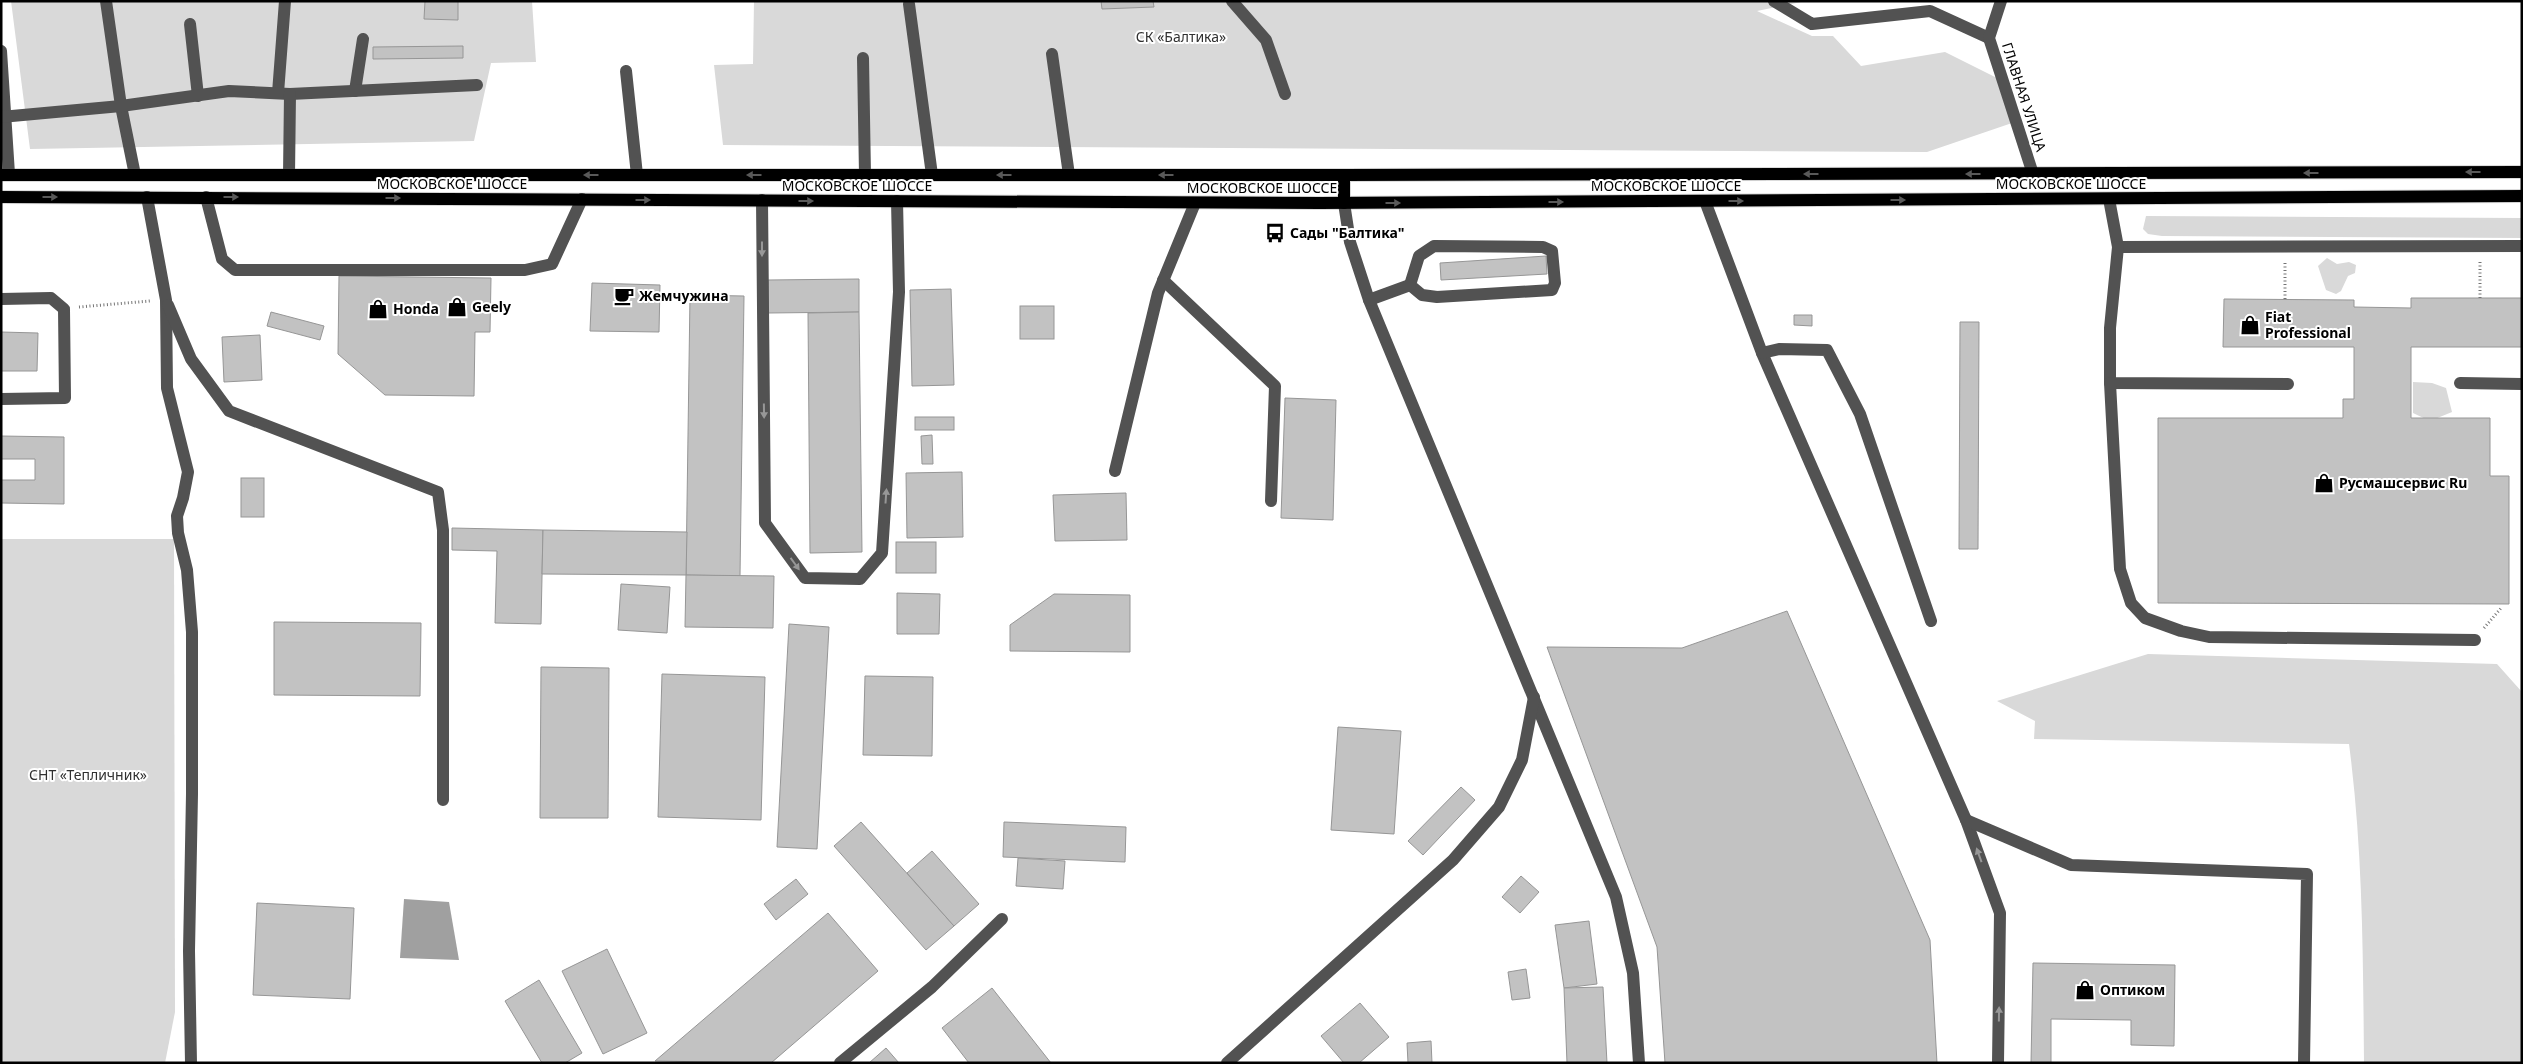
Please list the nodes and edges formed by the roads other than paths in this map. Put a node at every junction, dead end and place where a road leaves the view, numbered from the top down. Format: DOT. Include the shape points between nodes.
graph roads {
  1 [pos="106,1"];
  2 [pos="285,1"];
  3 [pos="1232,1"];
  4 [pos="1774,1"];
  5 [pos="2001,1"];
  6 [pos="909,4"];
  7 [pos="1930,6"];
  8 [pos="190,24"];
  9 [pos="1989,38"];
  10 [pos="364,39"];
  11 [pos="1,51"];
  12 [pos="1052,54"];
  13 [pos="862,58"];
  14 [pos="626,72"];
  15 [pos="476,86"];
  16 [pos="356,91"];
  17 [pos="284,94"];
  18 [pos="1285,94"];
  19 [pos="198,96"];
  20 [pos="121,106"];
  21 [pos="3,117"];
  22 [pos="2522,172"];
  23 [pos="5,174"];
  24 [pos="2034,174"];
  25 [pos="135,175"];
  26 [pos="289,175"];
  27 [pos="865,175"];
  28 [pos="932,175"];
  29 [pos="1069,175"];
  30 [pos="1344,175"];
  31 [pos="637,176"];
  32 [pos="2522,196"];
  33 [pos="1,197"];
  34 [pos="147,197"];
  35 [pos="206,197"];
  36 [pos="582,199"];
  37 [pos="2109,199"];
  38 [pos="762,200"];
  39 [pos="897,201"];
  40 [pos="1706,201"];
  41 [pos="1195,203"];
  42 [pos="1344,203"];
  43 [pos="2522,246"];
  44 [pos="2118,247"];
  45 [pos="1164,280"];
  46 [pos="1410,285"];
  47 [pos="1,298"];
  48 [pos="166,300"];
  49 [pos="1369,300"];
  50 [pos="1762,353"];
  51 [pos="2110,383"];
  52 [pos="2288,384"];
  53 [pos="2460,384"];
  54 [pos="2522,384"];
  55 [pos="1,399"];
  56 [pos="1115,471"];
  57 [pos="1271,501"];
  58 [pos="1931,621"];
  59 [pos="2475,640"];
  60 [pos="1534,696"];
  61 [pos="443,800"];
  62 [pos="1966,820"];
  63 [pos="1002,919"];
  64 [pos="191,1063"];
  65 [pos="840,1063"];
  66 [pos="1227,1063"];
  67 [pos="1640,1063"];
  68 [pos="1998,1063"];
  69 [pos="2304,1063"];
  1 -- 20 [label="street"];
  2 -- 17 [label="street"];
  3 -- 18 [label="street" via="1266,40"];
  4 -- 7 [label="street" via="1812,24"];
  5 -- 9 [label="street, ГЛАВНАЯ УЛИЦА"];
  6 -- 28 [label="street"];
  7 -- 9 [label="street"];
  8 -- 19 [label="street"];
  9 -- 24 [label="street, ГЛАВНАЯ УЛИЦА"];
  10 -- 16 [label="street"];
  11 -- 21 [label="street"];
  12 -- 29 [label="street"];
  13 -- 27 [label="street"];
  14 -- 31 [label="street"];
  15 -- 16 [label="street"];
  16 -- 17 [label="street"];
  17 -- 19 [label="street" via="229,91"];
  17 -- 26 [label="street"];
  19 -- 20 [label="street"];
  20 -- 21 [label="street"];
  20 -- 25 [label="street"];
  21 -- 23 [label="street"];
  22 -- 24 [label="main road, МОСКОВСКОЕ ШОССЕ, one-way"];
  23 -- 25 [label="main road, МОСКОВСКОЕ ШОССЕ"];
  24 -- 30 [label="main road, МОСКОВСКОЕ ШОССЕ, one-way"];
  25 -- 26 [label="main road, МОСКОВСКОЕ ШОССЕ"];
  31 -- 26 [label="main road, МОСКОВСКОЕ ШОССЕ, one-way"];
  27 -- 28 [label="main road, МОСКОВСКОЕ ШОССЕ"];
  27 -- 31 [label="main road, МОСКОВСКОЕ ШОССЕ, one-way"];
  29 -- 28 [label="main road, МОСКОВСКОЕ ШОССЕ, one-way"];
  30 -- 29 [label="main road, МОСКОВСКОЕ ШОССЕ, one-way"];
  30 -- 42 [label="main road"];
  32 -- 37 [label="main road, МОСКОВСКОЕ ШОССЕ"];
  33 -- 34 [label="main road, МОСКОВСКОЕ ШОССЕ, one-way"];
  34 -- 35 [label="main road, МОСКОВСКОЕ ШОССЕ"];
  34 -- 48 [label="street"];
  35 -- 36 [label="main road, МОСКОВСКОЕ ШОССЕ, one-way"];
  35 -- 36 [label="street" via="222,259 235,270 525,270 552,264"];
  36 -- 38 [label="main road, МОСКОВСКОЕ ШОССЕ, one-way"];
  40 -- 37 [label="main road, МОСКОВСКОЕ ШОССЕ, one-way"];
  37 -- 44 [label="street"];
  38 -- 39 [label="main road, МОСКОВСКОЕ ШОССЕ, one-way"];
  38 -- 39 [label="street, one-way" via="765,522 805,578 860,579 882,553 899,292"];
  39 -- 41 [label="main road, МОСКОВСКОЕ ШОССЕ"];
  42 -- 40 [label="main road, МОСКОВСКОЕ ШОССЕ, one-way"];
  40 -- 50 [label="street"];
  41 -- 42 [label="main road, МОСКОВСКОЕ ШОССЕ"];
  41 -- 45 [label="street"];
  42 -- 49 [label="street" via="1350,242"];
  43 -- 44 [label="street"];
  44 -- 51 [label="street" via="2110,328"];
  45 -- 56 [label="street"];
  45 -- 57 [label="street" via="1275,386"];
  46 -- 46 [label="street" via="1419,256 1434,246 1543,247 1552,251 1552,290 1437,297 1422,295"];
  46 -- 49 [label="street"];
  47 -- 55 [label="street" via="52,298 64,309 65,398"];
  48 -- 61 [label="street" via="191,359 229,411 438,492 443,530"];
  48 -- 64 [label="street" via="167,388 188,472 177,516 187,570 192,632"];
  49 -- 60 [label="street"];
  50 -- 58 [label="street" via="1826,350 1860,414"];
  50 -- 62 [label="street"];
  51 -- 52 [label="street"];
  51 -- 59 [label="street" via="2120,569 2131,603 2145,618 2209,637"];
  53 -- 54 [label="street"];
  60 -- 66 [label="street" via="1522,760 1499,806 1453,860"];
  60 -- 67 [label="street" via="1616,897 1633,973"];
  68 -- 62 [label="street, one-way" via="2000,913"];
  62 -- 69 [label="street" via="2072,865 2307,874"];
  63 -- 65 [label="street" via="932,987"];
}
